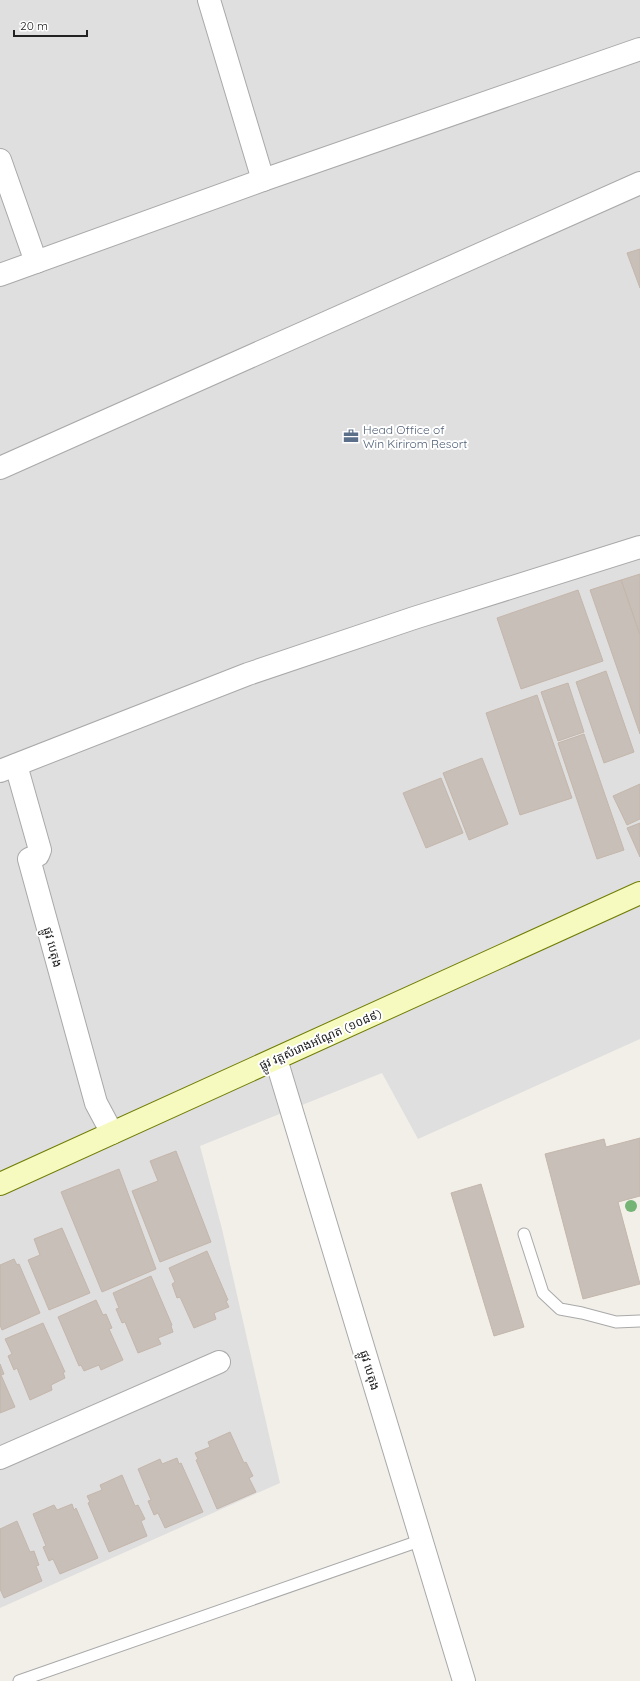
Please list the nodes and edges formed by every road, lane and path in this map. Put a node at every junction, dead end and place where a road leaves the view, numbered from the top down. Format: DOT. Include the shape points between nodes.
graph roads {
  1 [pos="209,0"];
  2 [pos="640,50"];
  3 [pos="0,160"];
  4 [pos="263,180"];
  5 [pos="640,183"];
  6 [pos="36,262"];
  7 [pos="0,275"];
  8 [pos="0,468"];
  9 [pos="640,547"];
  10 [pos="8,768"];
  11 [pos="640,894"];
  12 [pos="276,1059"];
  13 [pos="112,1133"];
  14 [pos="0,1184"];
  15 [pos="524,1234"];
  16 [pos="640,1321"];
  17 [pos="219,1362"];
  18 [pos="0,1458"];
  19 [pos="422,1540"];
  20 [pos="19,1681"];
  21 [pos="464,1681"];
  1 -- 4 [label="street"];
  2 -- 4 [label="street"];
  3 -- 6 [label="street"];
  4 -- 6 [label="street"];
  5 -- 8 [label="street"];
  6 -- 7 [label="street"];
  9 -- 10 [label="street" via="414,618 248,674"];
  10 -- 13 [label="street, ផ្លូវ បេតុង" via="40,850 38,855 29,859 96,1103"];
  11 -- 12 [label="main road, ផ្លូវ វត្តសំរោងអណ្ដែត (១០៨៩)"];
  12 -- 13 [label="main road, ផ្លូវ វត្តសំរោងអណ្ដែត (១០៨៩)"];
  12 -- 19 [label="street, ផ្លូវ បេតុង"];
  13 -- 14 [label="main road, ផ្លូវ វត្តសំរោងអណ្ដែត (១០៨៩)"];
  15 -- 16 [label="lane" via="543,1294 560,1309 582,1312 616,1322"];
  17 -- 18 [label="street"];
  19 -- 20 [label="lane"];
  19 -- 21 [label="street, ផ្លូវ បេតុង"];
}
